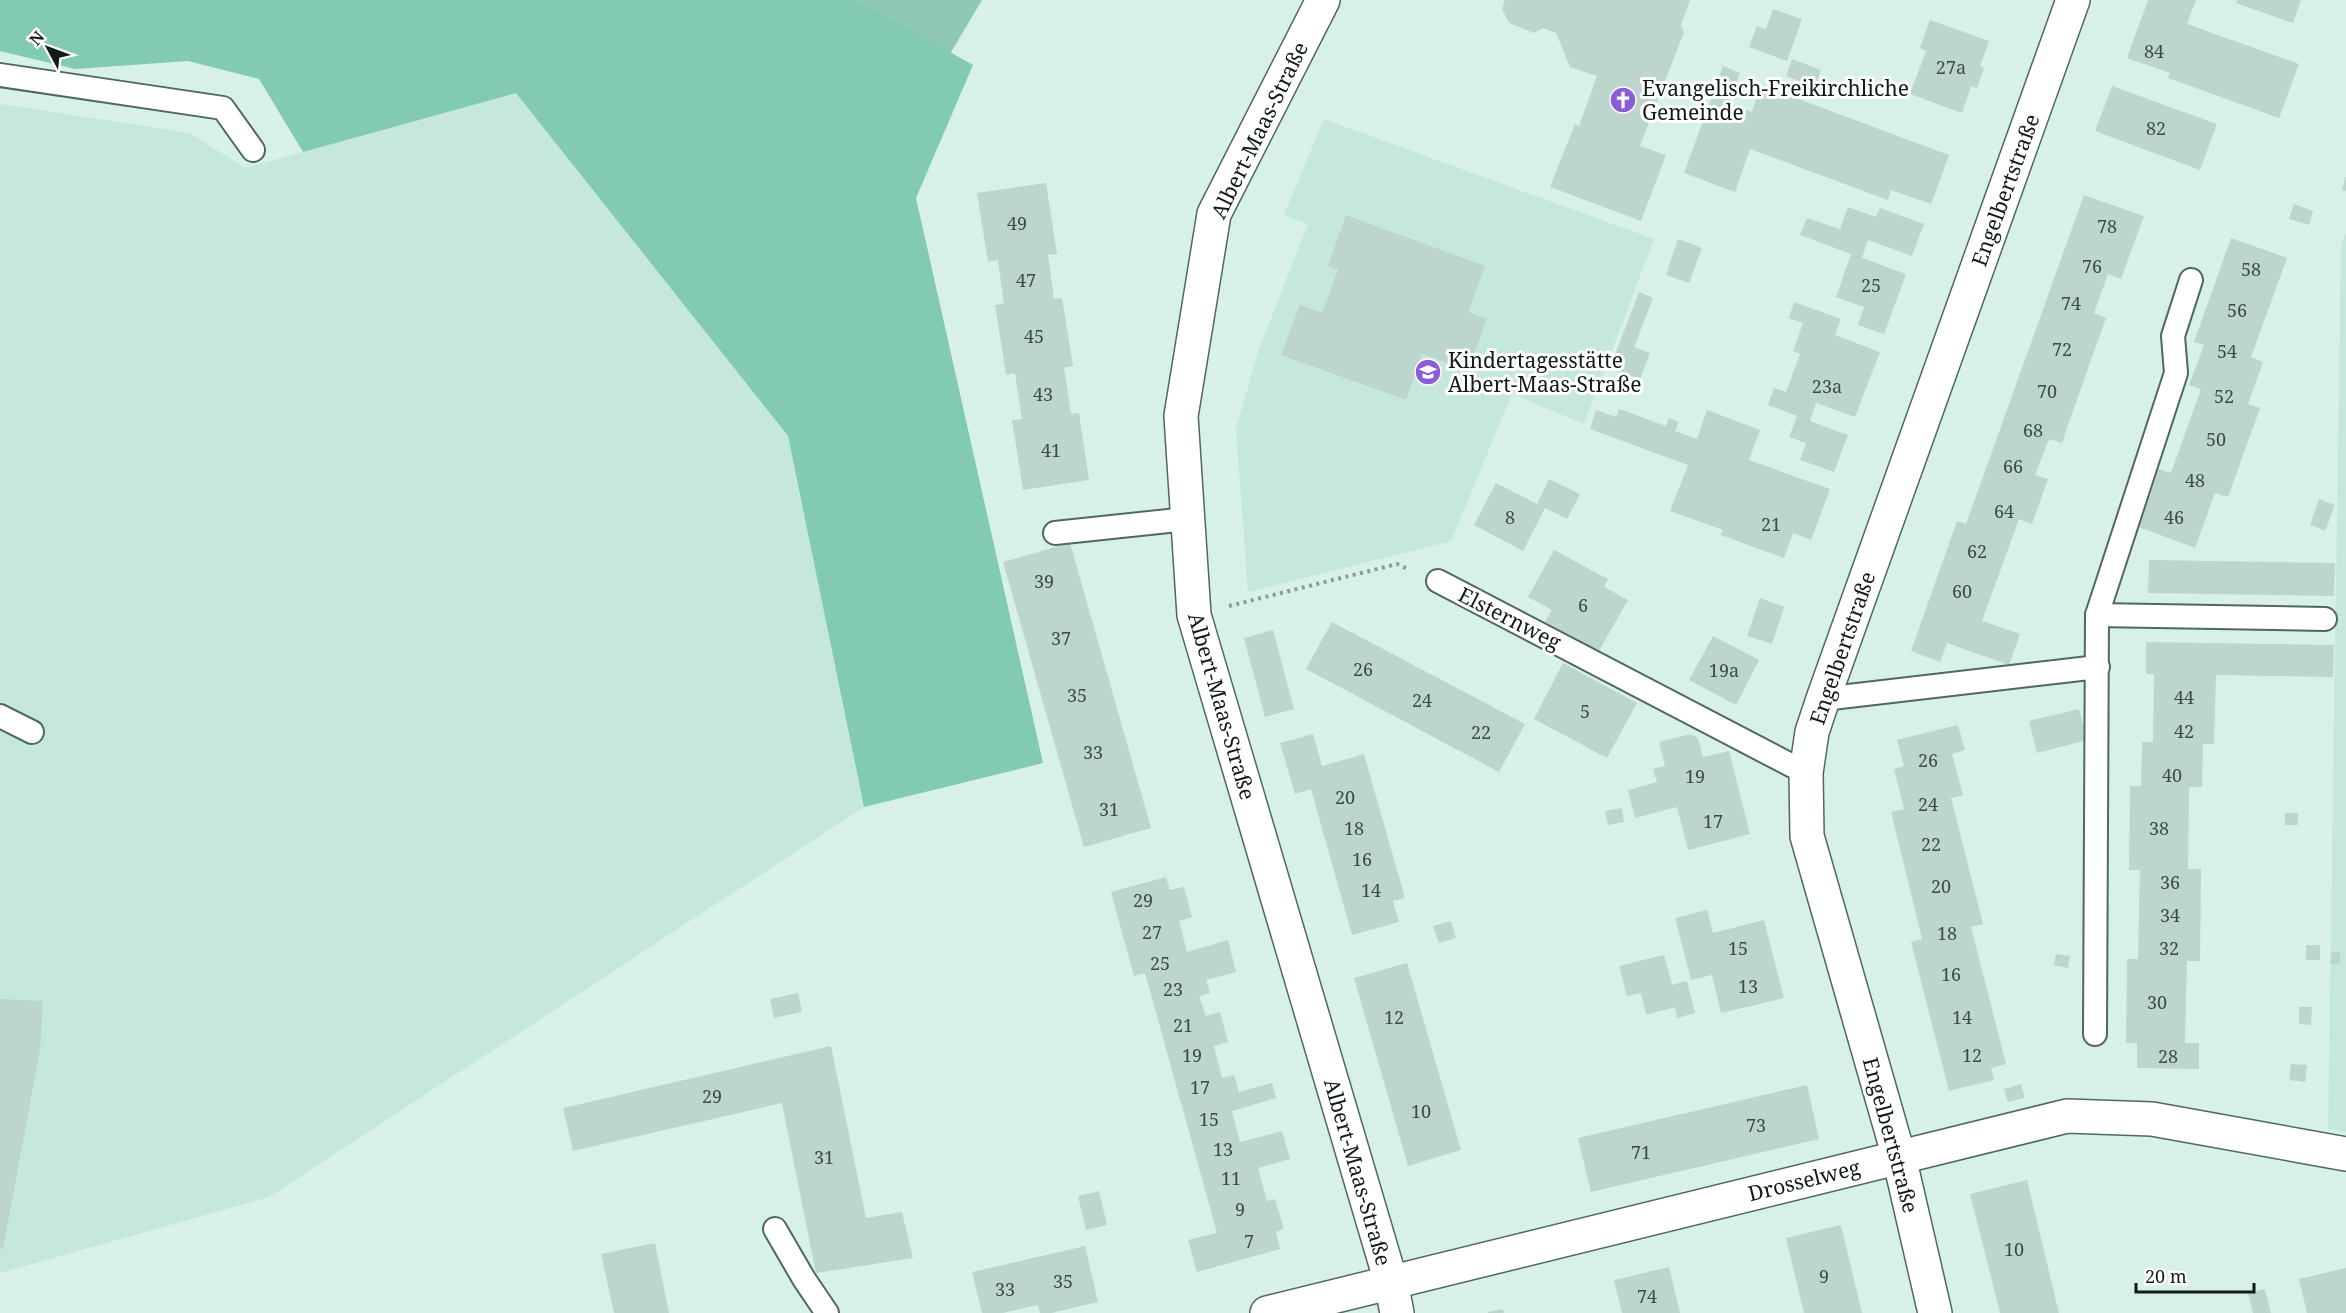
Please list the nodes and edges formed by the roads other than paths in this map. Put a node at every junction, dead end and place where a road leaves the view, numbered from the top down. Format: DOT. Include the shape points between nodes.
graph roads {
  1 [pos="1323,0"];
  2 [pos="2073,0"];
  3 [pos="0,75"];
  4 [pos="253,150"];
  5 [pos="2191,279"];
  6 [pos="1187,519"];
  7 [pos="1055,533"];
  8 [pos="1437,581"];
  9 [pos="2097,615"];
  10 [pos="2325,619"];
  11 [pos="2098,667"];
  12 [pos="1822,699"];
  13 [pos="0,716"];
  14 [pos="32,732"];
  15 [pos="1806,773"];
  16 [pos="2095,1034"];
  17 [pos="2346,1154"];
  18 [pos="1899,1157"];
  19 [pos="776,1229"];
  20 [pos="1391,1281"];
  21 [pos="827,1313"];
  22 [pos="1267,1313"];
  23 [pos="1397,1313"];
  24 [pos="1935,1313"];
  1 -- 6 [label="street, Albert-Maas-Straße" via="1214,214 1181,416"];
  2 -- 12 [label="street, Engelbertstraße"];
  3 -- 4 [label="lane" via="223,108"];
  5 -- 9 [label="lane" via="2173,336 2176,373"];
  6 -- 7 [label="lane"];
  6 -- 20 [label="street, Albert-Maas-Straße" via="1194,615"];
  8 -- 15 [label="lane, Elsternweg"];
  9 -- 10 [label="lane"];
  9 -- 11 [label="lane"];
  11 -- 12 [label="lane"];
  11 -- 16 [label="lane"];
  12 -- 15 [label="street, Engelbertstraße"];
  13 -- 14 [label="lane"];
  15 -- 18 [label="street, Engelbertstraße" via="1807,836"];
  17 -- 18 [label="street, Drosselweg" via="2152,1119 2067,1116"];
  18 -- 20 [label="street, Drosselweg"];
  18 -- 24 [label="street, Engelbertstraße"];
  19 -- 21 [label="lane"];
  20 -- 22 [label="street, Drosselweg"];
  20 -- 23 [label="street, Albert-Maas-Straße"];
}
